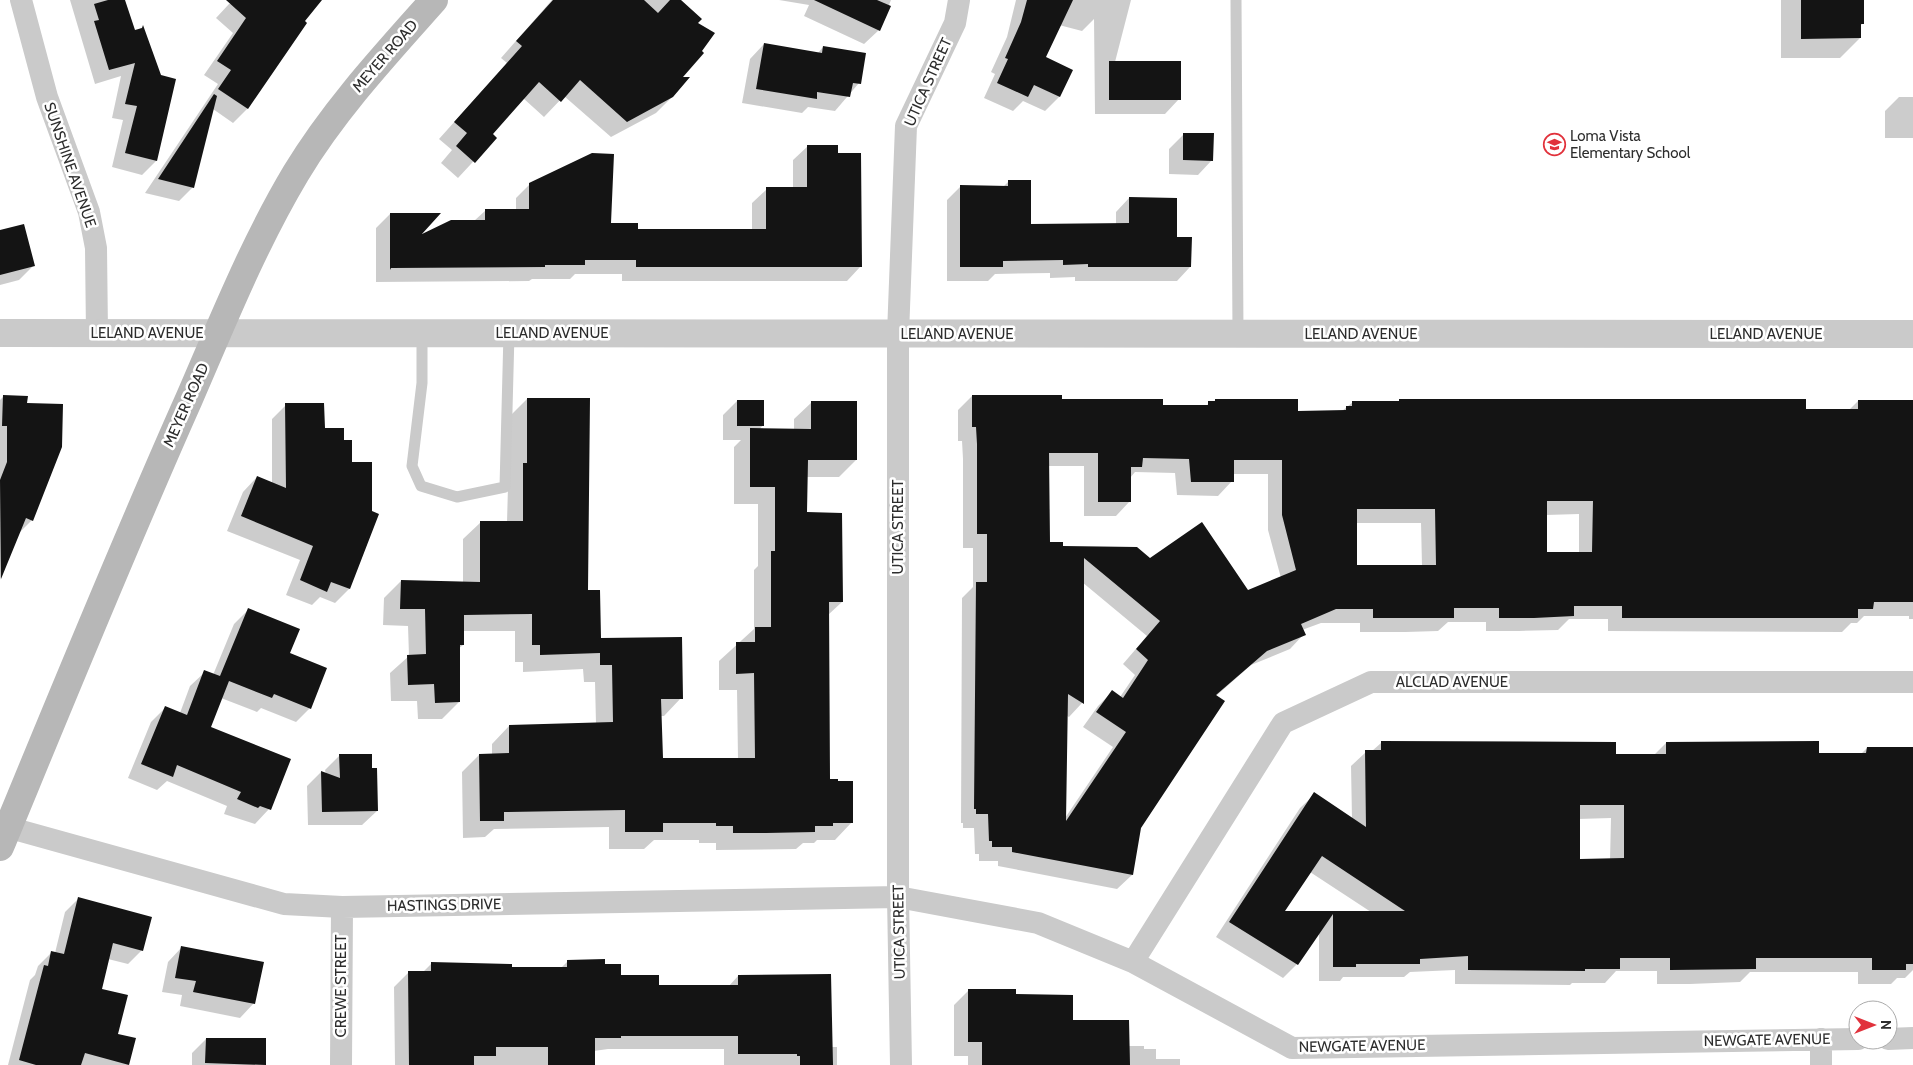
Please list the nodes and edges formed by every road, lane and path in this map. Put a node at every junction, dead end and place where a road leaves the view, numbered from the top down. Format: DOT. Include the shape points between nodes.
graph roads {
  1 [pos="22,0"];
  2 [pos="434,0"];
  3 [pos="959,0"];
  4 [pos="1236,0"];
  5 [pos="0,333"];
  6 [pos="97,333"];
  7 [pos="218,333"];
  8 [pos="422,333"];
  9 [pos="509,333"];
  10 [pos="898,334"];
  11 [pos="1238,334"];
  12 [pos="1913,334"];
  13 [pos="1913,682"];
  14 [pos="3,833"];
  15 [pos="898,897"];
  16 [pos="342,907"];
  17 [pos="1133,962"];
  18 [pos="1913,1038"];
  19 [pos="1821,1039"];
  20 [pos="1848,1039"];
  21 [pos="1898,1039"];
  22 [pos="341,1065"];
  23 [pos="901,1065"];
  24 [pos="1821,1065"];
  1 -- 6 [label="street, SUNSHINE AVENUE" via="47,97 89,212 96,248"];
  2 -- 7 [label="main road, MEYER ROAD" via="342,106 296,172 255,247"];
  3 -- 10 [label="street, UTICA STREET" via="955,23 906,126"];
  4 -- 11 [label="lane"];
  5 -- 6 [label="street, LELAND AVENUE"];
  6 -- 7 [label="street, LELAND AVENUE"];
  7 -- 8 [label="street, LELAND AVENUE"];
  7 -- 14 [label="main road, MEYER ROAD"];
  8 -- 9 [label="street, LELAND AVENUE"];
  8 -- 9 [label="lane" via="422,383 412,466 421,486 457,498 505,487"];
  9 -- 10 [label="street, LELAND AVENUE"];
  10 -- 11 [label="street, LELAND AVENUE"];
  10 -- 15 [label="street, UTICA STREET"];
  11 -- 12 [label="street, LELAND AVENUE"];
  13 -- 17 [label="street, ALCLAD AVENUE" via="1371,682 1283,723"];
  14 -- 16 [label="street, HASTINGS DRIVE" via="284,904"];
  15 -- 16 [label="street, HASTINGS DRIVE"];
  15 -- 17 [label="street, NEWGATE AVENUE" via="1038,923"];
  15 -- 23 [label="street, UTICA STREET"];
  16 -- 22 [label="street, CREWE STREET"];
  17 -- 19 [label="street, NEWGATE AVENUE" via="1292,1048"];
  18 -- 21 [label="street"];
  19 -- 20 [label="street, NEWGATE AVENUE"];
  19 -- 24 [label="street"];
}
